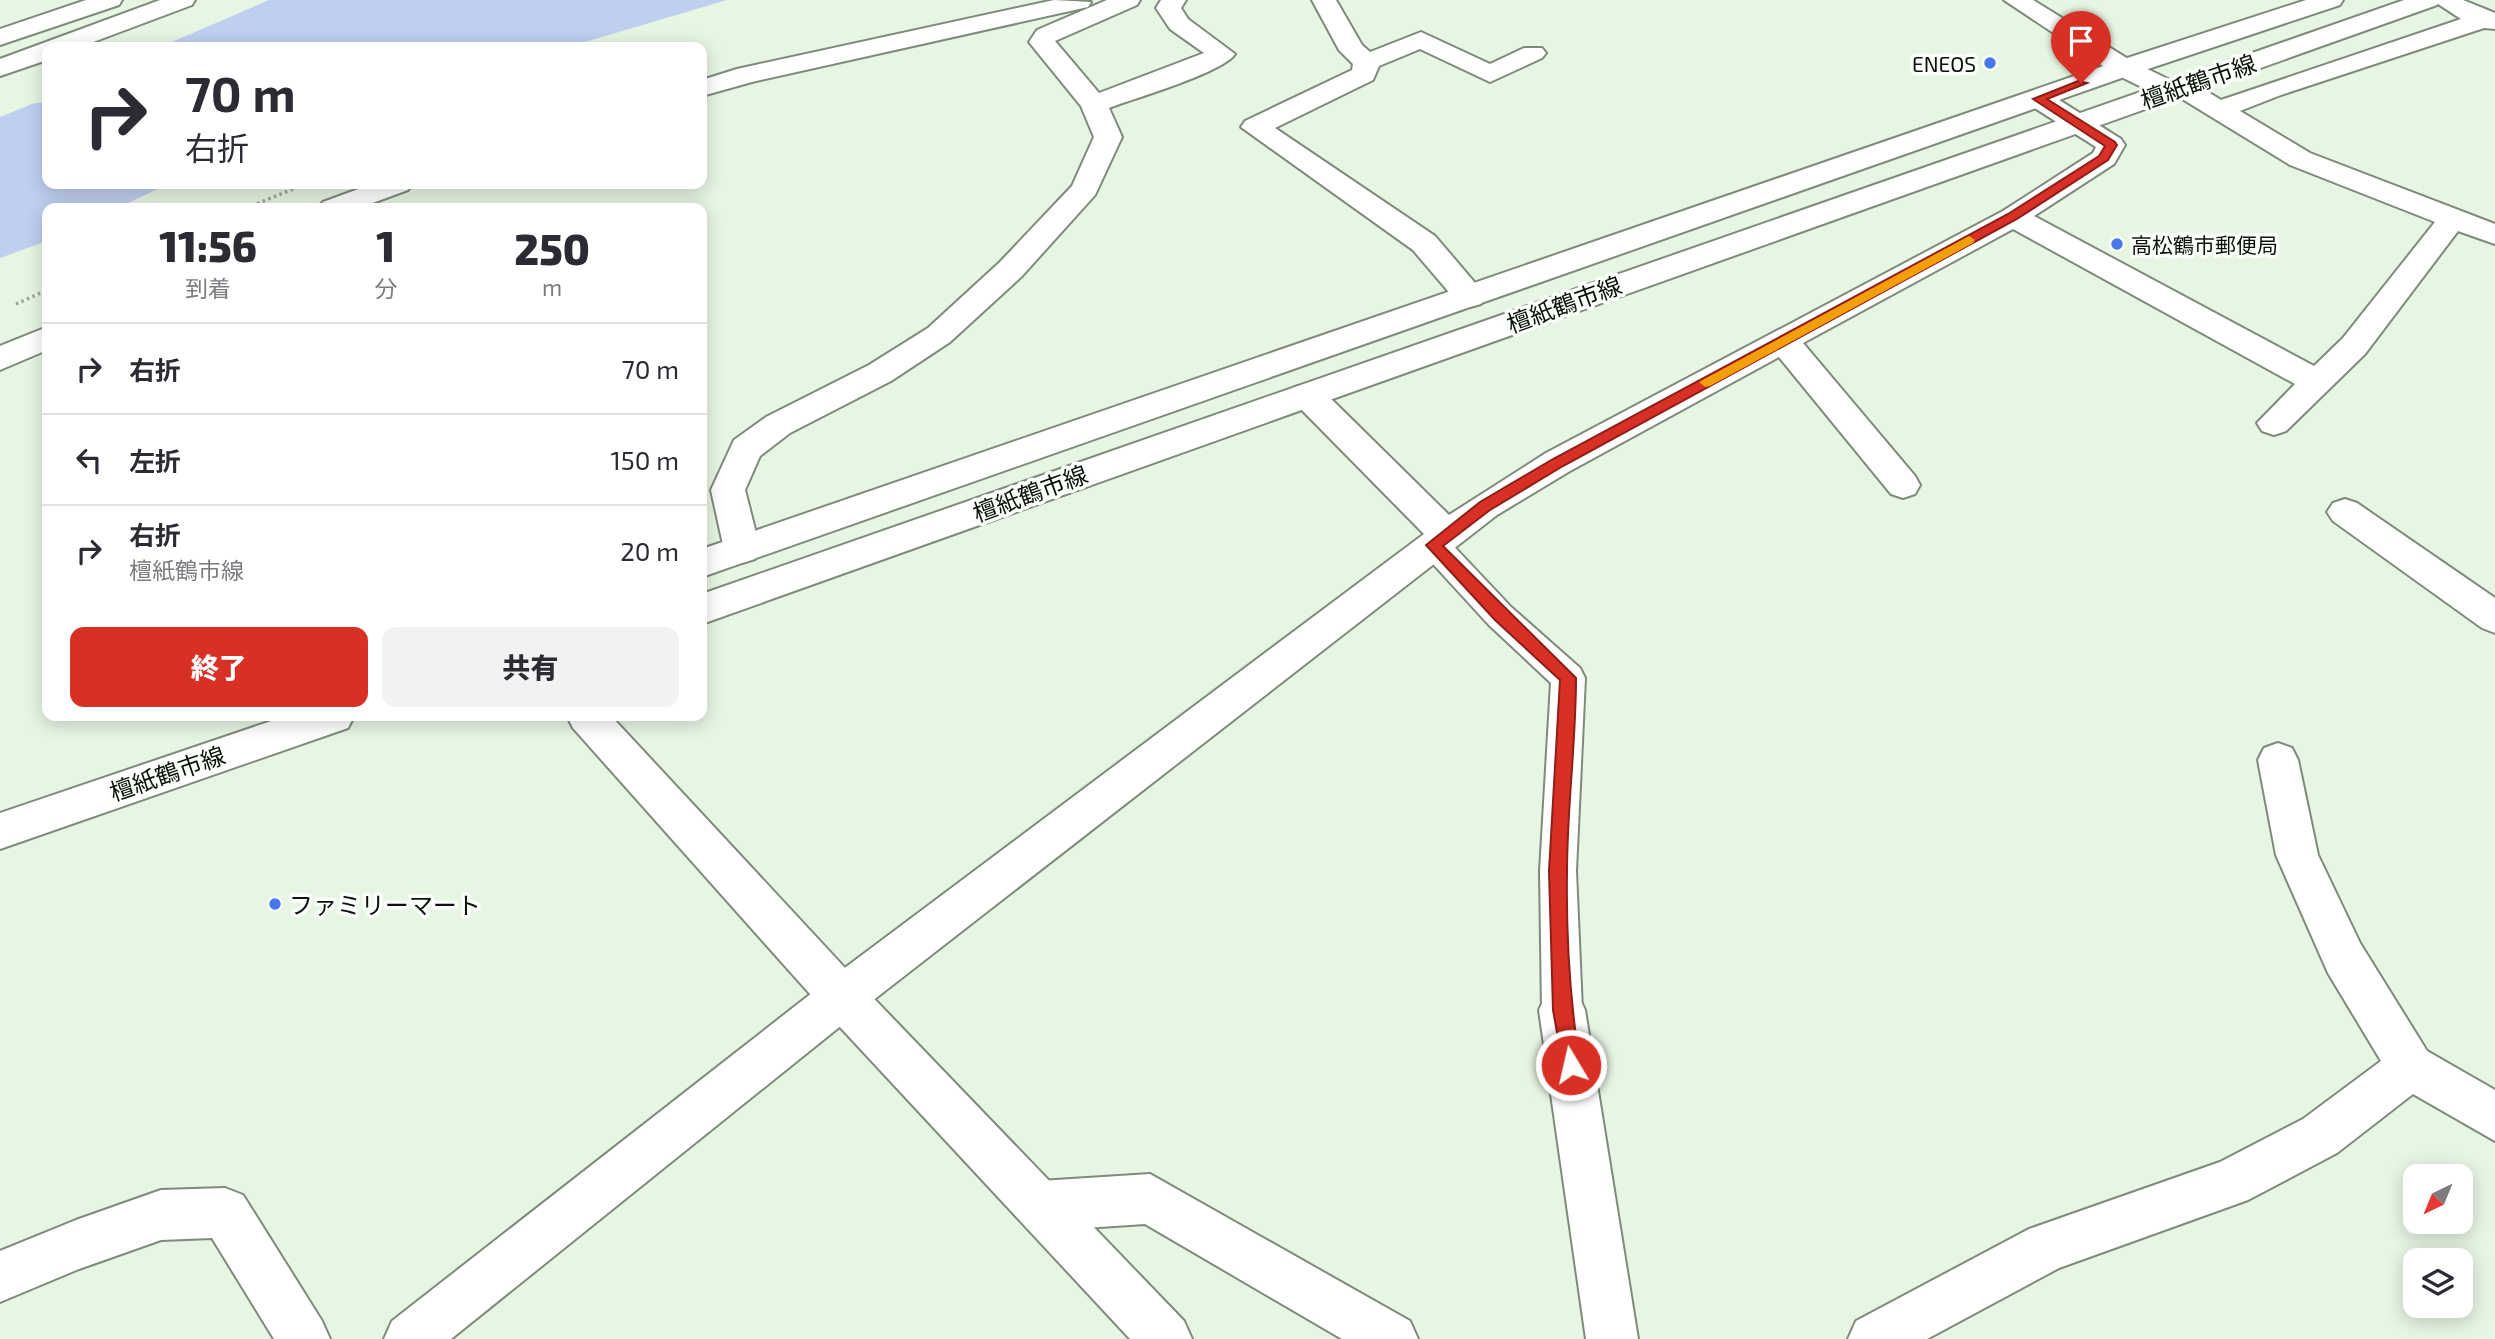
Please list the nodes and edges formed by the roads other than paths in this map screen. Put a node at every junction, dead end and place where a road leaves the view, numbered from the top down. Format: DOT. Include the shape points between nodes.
graph roads {
  1 [pos="110,0"];
  2 [pos="183,0"];
  3 [pos="1089,0"];
  4 [pos="1128,0"];
  5 [pos="1174,0"];
  6 [pos="1325,0"];
  7 [pos="2016,0"];
  8 [pos="2331,0"];
  9 [pos="2428,0"];
  10 [pos="2444,0"];
  11 [pos="2488,20"];
  12 [pos="0,37"];
  13 [pos="70,42"];
  14 [pos="42,53"];
  15 [pos="1533,53"];
  16 [pos="1367,62"];
  17 [pos="0,68"];
  18 [pos="2124,68"];
  19 [pos="707,87"];
  20 [pos="2176,89"];
  21 [pos="2039,99"];
  22 [pos="1094,104"];
  23 [pos="2220,110"];
  24 [pos="2076,122"];
  25 [pos="384,189"];
  26 [pos="347,203"];
  27 [pos="2012,216"];
  28 [pos="2452,218"];
  29 [pos="2495,235"];
  30 [pos="1470,296"];
  31 [pos="42,339"];
  32 [pos="1783,340"];
  33 [pos="0,359"];
  34 [pos="2317,382"];
  35 [pos="1307,395"];
  36 [pos="2274,423"];
  37 [pos="1903,485"];
  38 [pos="2346,512"];
  39 [pos="1441,540"];
  40 [pos="742,549"];
  41 [pos="707,561"];
  42 [pos="707,607"];
  43 [pos="2495,618"];
  44 [pos="319,721"];
  45 [pos="592,721"];
  46 [pos="2278,760"];
  47 [pos="2,826"];
  48 [pos="842,997"];
  49 [pos="1562,1010"];
  50 [pos="2411,1067"];
  51 [pos="2495,1117"];
  52 [pos="1040,1206"];
  53 [pos="0,1277"];
  54 [pos="1899,1334"];
  55 [pos="304,1339"];
  56 [pos="410,1339"];
  57 [pos="1166,1339"];
  58 [pos="1392,1339"];
  59 [pos="1612,1339"];
  1 -- 12 [label="street"];
  2 -- 13 [label="street"];
  3 -- 19 [label="street"];
  4 -- 22 [label="street" via="1046,35 1042,42"];
  5 -- 22 [label="street" via="1168,8 1179,24 1222,54"];
  6 -- 16 [label="street" via="1352,50"];
  7 -- 18 [label="street"];
  8 -- 18 [label="street, 檀紙鶴市線"];
  9 -- 20 [label="street, 檀紙鶴市線"];
  10 -- 11 [label="street"];
  11 -- 23 [label="street"];
  14 -- 17 [label="street"];
  15 -- 16 [label="street" via="1490,74 1420,40"];
  16 -- 30 [label="street" via="1364,74 1255,127 1424,243"];
  18 -- 20 [label="street"];
  18 -- 21 [label="street, 檀紙鶴市線"];
  20 -- 23 [label="street"];
  20 -- 24 [label="street, 檀紙鶴市線"];
  21 -- 24 [label="street"];
  21 -- 30 [label="street, 檀紙鶴市線"];
  22 -- 40 [label="street" via="1108,136 1085,189 1011,269 939,335 880,373 778,425 746,449 728,490"];
  23 -- 28 [label="street" via="2300,159"];
  24 -- 27 [label="street" via="2111,145 2104,158"];
  24 -- 35 [label="street, 檀紙鶴市線"];
  25 -- 26 [label="street"];
  27 -- 32 [label="street"];
  27 -- 34 [label="street"];
  28 -- 29 [label="street"];
  28 -- 34 [label="street" via="2354,346"];
  30 -- 40 [label="street, 檀紙鶴市線"];
  31 -- 33 [label="street"];
  32 -- 37 [label="street"];
  32 -- 39 [label="street" via="1558,462 1485,506"];
  34 -- 36 [label="street"];
  35 -- 39 [label="street"];
  35 -- 42 [label="street, 檀紙鶴市線"];
  38 -- 43 [label="street"];
  39 -- 48 [label="street"];
  39 -- 49 [label="lane" via="1500,616 1568,678 1558,871"];
  40 -- 41 [label="street, 檀紙鶴市線"];
  44 -- 47 [label="street, 檀紙鶴市線"];
  45 -- 48 [label="street"];
  46 -- 50 [label="street" via="2297,855 2344,958"];
  48 -- 52 [label="street"];
  48 -- 56 [label="street"];
  49 -- 59 [label="street"];
  50 -- 51 [label="street"];
  50 -- 54 [label="street" via="2320,1136 2231,1183 2047,1247"];
  52 -- 57 [label="street"];
  52 -- 58 [label="street" via="1150,1199"];
  53 -- 55 [label="street" via="161,1215 225,1213"];
}
